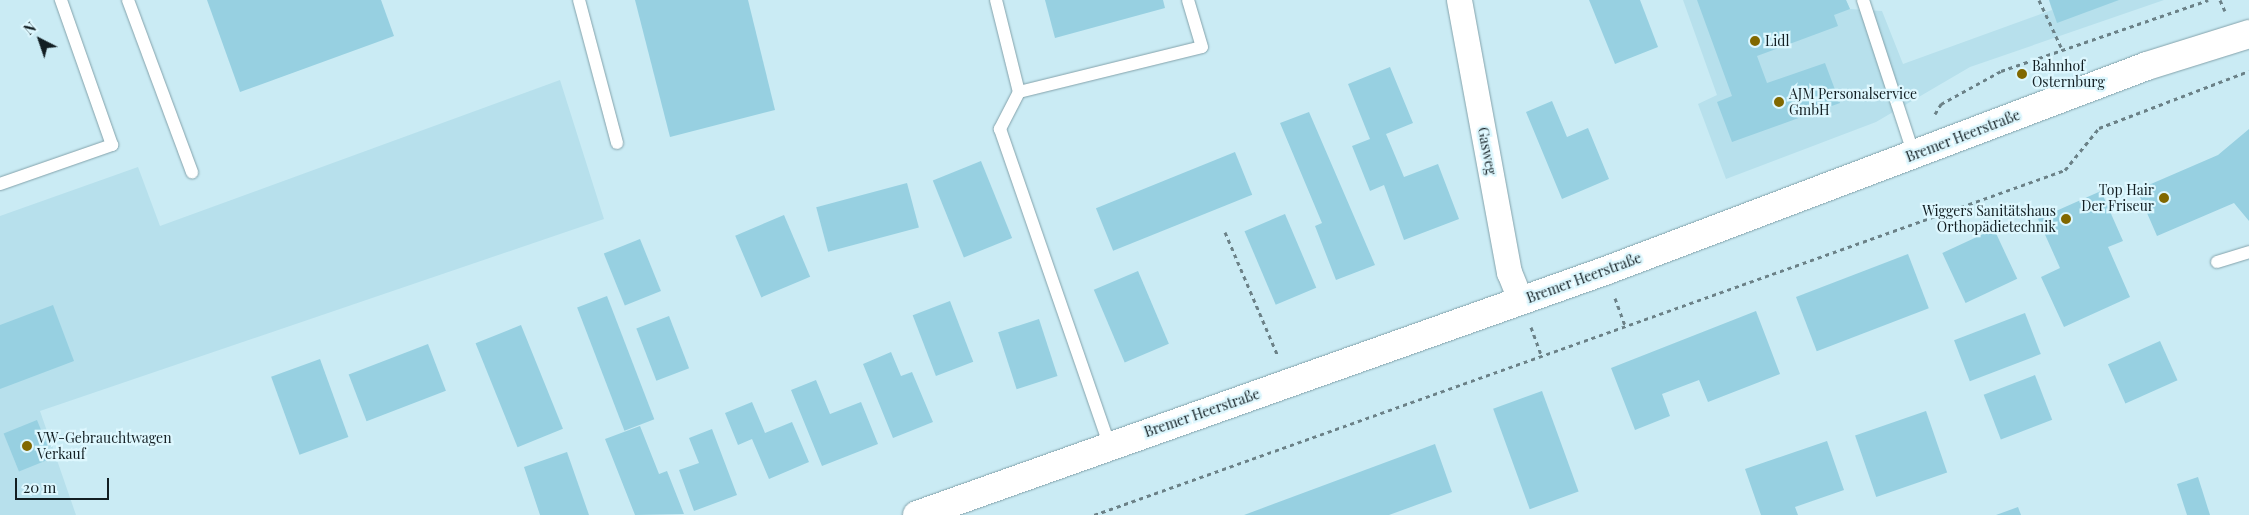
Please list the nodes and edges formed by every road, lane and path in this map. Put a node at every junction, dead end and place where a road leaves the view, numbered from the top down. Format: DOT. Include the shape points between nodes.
graph roads {
  1 [pos="61,0"];
  2 [pos="128,0"];
  3 [pos="579,0"];
  4 [pos="996,0"];
  5 [pos="1188,0"];
  6 [pos="1459,0"];
  7 [pos="1863,0"];
  8 [pos="2040,0"];
  9 [pos="2208,0"];
  10 [pos="2249,34"];
  11 [pos="2062,48"];
  12 [pos="2249,71"];
  13 [pos="1019,92"];
  14 [pos="617,143"];
  15 [pos="1914,155"];
  16 [pos="192,172"];
  17 [pos="0,184"];
  18 [pos="1225,232"];
  19 [pos="2249,252"];
  20 [pos="2217,262"];
  21 [pos="1521,301"];
  22 [pos="1289,383"];
  23 [pos="1110,446"];
  24 [pos="917,515"];
  25 [pos="1094,515"];
  1 -- 17 [label="lane" via="112,145"];
  2 -- 16 [label="lane"];
  3 -- 14 [label="lane"];
  4 -- 13 [label="lane"];
  5 -- 13 [label="lane" via="1202,47"];
  6 -- 21 [label="street, Gasweg" via="1509,272"];
  7 -- 15 [label="lane"];
  8 -- 11 [label="path"];
  9 -- 11 [label="path"];
  10 -- 15 [label="street, Bremer Heerstraße" via="2147,66"];
  11 -- 15 [label="path" via="2001,71 1941,104"];
  12 -- 25 [label="path" via="2099,128 2065,170"];
  13 -- 23 [label="lane" via="1000,129"];
  15 -- 21 [label="street, Bremer Heerstraße"];
  18 -- 22 [label="path"];
  19 -- 20 [label="lane"];
  21 -- 22 [label="street, Bremer Heerstraße"];
  22 -- 23 [label="street, Bremer Heerstraße"];
  23 -- 24 [label="street, Bremer Heerstraße"];
}
